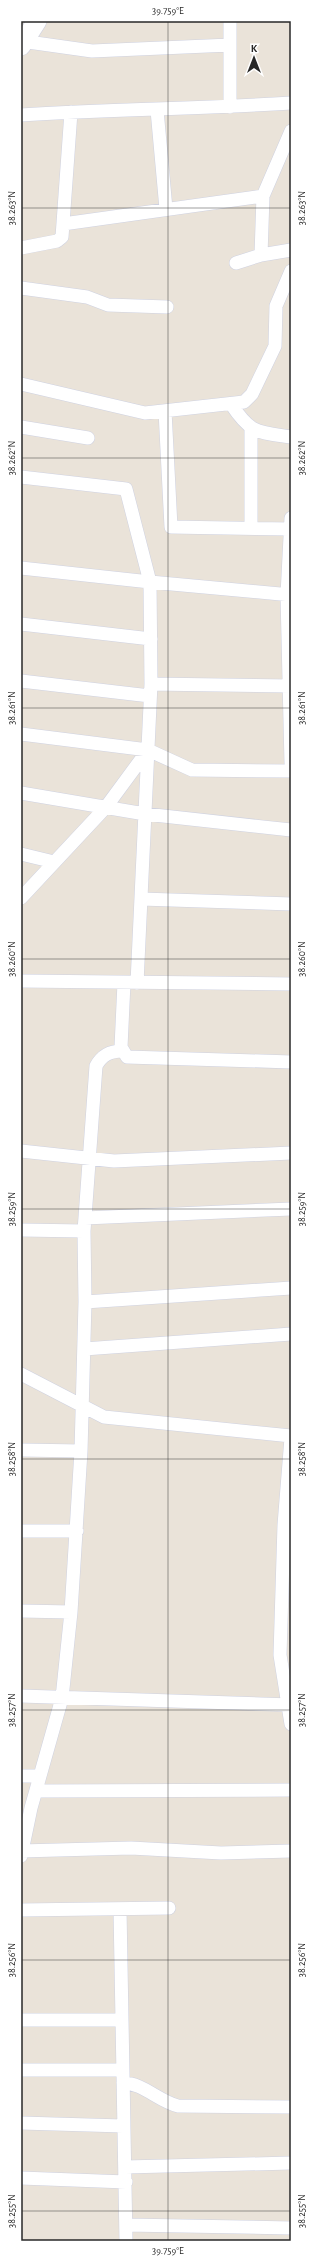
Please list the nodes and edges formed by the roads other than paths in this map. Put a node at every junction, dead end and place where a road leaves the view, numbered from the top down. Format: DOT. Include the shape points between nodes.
graph roads {
  1 [pos="37,21"];
  2 [pos="230,21"];
  3 [pos="22,43"];
  4 [pos="230,45"];
  5 [pos="291,103"];
  6 [pos="230,107"];
  7 [pos="157,110"];
  8 [pos="70,112"];
  9 [pos="21,115"];
  10 [pos="291,131"];
  11 [pos="263,196"];
  12 [pos="166,209"];
  13 [pos="63,224"];
  14 [pos="21,248"];
  15 [pos="291,250"];
  16 [pos="261,255"];
  17 [pos="236,263"];
  18 [pos="291,271"];
  19 [pos="21,288"];
  20 [pos="167,307"];
  21 [pos="21,387"];
  22 [pos="231,404"];
  23 [pos="165,411"];
  24 [pos="21,428"];
  25 [pos="251,428"];
  26 [pos="291,437"];
  27 [pos="88,438"];
  28 [pos="21,477"];
  29 [pos="291,523"];
  30 [pos="251,528"];
  31 [pos="21,568"];
  32 [pos="150,582"];
  33 [pos="289,595"];
  34 [pos="21,624"];
  35 [pos="151,638"];
  36 [pos="21,681"];
  37 [pos="290,686"];
  38 [pos="150,690"];
  39 [pos="21,734"];
  40 [pos="148,750"];
  41 [pos="291,763"];
  42 [pos="291,771"];
  43 [pos="21,793"];
  44 [pos="106,806"];
  45 [pos="145,814"];
  46 [pos="291,830"];
  47 [pos="21,854"];
  48 [pos="54,862"];
  49 [pos="21,898"];
  50 [pos="141,899"];
  51 [pos="291,904"];
  52 [pos="21,981"];
  53 [pos="131,983"];
  54 [pos="291,984"];
  55 [pos="122,1051"];
  56 [pos="291,1062"];
  57 [pos="21,1151"];
  58 [pos="291,1152"];
  59 [pos="90,1159"];
  60 [pos="291,1209"];
  61 [pos="84,1225"];
  62 [pos="21,1230"];
  63 [pos="291,1288"];
  64 [pos="85,1302"];
  65 [pos="291,1334"];
  66 [pos="84,1349"];
  67 [pos="21,1374"];
  68 [pos="82,1404"];
  69 [pos="291,1437"];
  70 [pos="21,1450"];
  71 [pos="81,1451"];
  72 [pos="289,1478"];
  73 [pos="77,1530"];
  74 [pos="21,1531"];
  75 [pos="21,1611"];
  76 [pos="71,1612"];
  77 [pos="21,1696"];
  78 [pos="62,1698"];
  79 [pos="289,1705"];
  80 [pos="291,1724"];
  81 [pos="21,1776"];
  82 [pos="40,1776"];
  83 [pos="291,1790"];
  84 [pos="36,1791"];
  85 [pos="291,1851"];
  86 [pos="22,1853"];
  87 [pos="169,1908"];
  88 [pos="120,1909"];
  89 [pos="21,1910"];
  90 [pos="21,2020"];
  91 [pos="122,2020"];
  92 [pos="21,2070"];
  93 [pos="122,2070"];
  94 [pos="123,2083"];
  95 [pos="291,2107"];
  96 [pos="21,2122"];
  97 [pos="123,2126"];
  98 [pos="291,2163"];
  99 [pos="125,2167"];
  100 [pos="21,2178"];
  101 [pos="126,2182"];
  102 [pos="126,2225"];
  103 [pos="291,2228"];
  104 [pos="126,2241"];
  1 -- 3 [label="main road"];
  2 -- 4 [label="street"];
  3 -- 4 [label="street" via="92,51"];
  4 -- 6 [label="street"];
  5 -- 6 [label="street"];
  6 -- 7 [label="street"];
  7 -- 8 [label="street"];
  7 -- 12 [label="street"];
  8 -- 9 [label="street"];
  8 -- 13 [label="street"];
  10 -- 11 [label="street"];
  11 -- 12 [label="street"];
  11 -- 16 [label="street"];
  12 -- 13 [label="street"];
  13 -- 14 [label="street" via="62,237 56,241"];
  15 -- 16 [label="street"];
  16 -- 17 [label="street"];
  18 -- 22 [label="street" via="276,306 275,346 252,394 244,402"];
  19 -- 20 [label="street" via="87,297 108,305"];
  21 -- 23 [label="street" via="145,413"];
  22 -- 23 [label="street"];
  22 -- 25 [label="street" via="244,424"];
  23 -- 30 [label="street" via="171,527"];
  24 -- 27 [label="street"];
  25 -- 26 [label="street" via="257,432"];
  25 -- 30 [label="street"];
  28 -- 32 [label="street" via="126,489"];
  29 -- 30 [label="street"];
  29 -- 33 [label="street"];
  31 -- 32 [label="street"];
  32 -- 33 [label="street"];
  32 -- 35 [label="street"];
  33 -- 37 [label="street"];
  34 -- 35 [label="street"];
  35 -- 38 [label="street"];
  36 -- 38 [label="street"];
  37 -- 38 [label="street"];
  37 -- 41 [label="street"];
  38 -- 40 [label="street"];
  39 -- 40 [label="street"];
  40 -- 42 [label="street" via="192,770"];
  40 -- 44 [label="street"];
  40 -- 45 [label="street"];
  43 -- 44 [label="street"];
  44 -- 45 [label="street"];
  44 -- 48 [label="street"];
  45 -- 46 [label="street"];
  45 -- 50 [label="street"];
  47 -- 48 [label="street"];
  48 -- 49 [label="street"];
  50 -- 51 [label="street"];
  50 -- 53 [label="street"];
  52 -- 53 [label="street"];
  53 -- 54 [label="street"];
  53 -- 55 [label="street"];
  55 -- 56 [label="street" via="131,1058"];
  55 -- 59 [label="street" via="108,1053 96,1066"];
  57 -- 59 [label="street"];
  58 -- 59 [label="street" via="159,1159"];
  59 -- 61 [label="street"];
  60 -- 61 [label="street"];
  61 -- 62 [label="street"];
  61 -- 64 [label="street"];
  63 -- 64 [label="street"];
  64 -- 66 [label="street"];
  65 -- 66 [label="street"];
  66 -- 68 [label="street"];
  67 -- 68 [label="street"];
  68 -- 69 [label="street" via="104,1417"];
  68 -- 71 [label="street"];
  69 -- 72 [label="street"];
  70 -- 71 [label="street"];
  71 -- 73 [label="street"];
  72 -- 79 [label="street" via="284,1525 280,1655"];
  73 -- 74 [label="street"];
  73 -- 76 [label="street"];
  75 -- 76 [label="street"];
  76 -- 78 [label="street"];
  77 -- 78 [label="street"];
  78 -- 79 [label="street"];
  78 -- 82 [label="street"];
  79 -- 80 [label="street"];
  81 -- 82 [label="street"];
  82 -- 84 [label="street"];
  83 -- 84 [label="street"];
  84 -- 86 [label="street"];
  85 -- 86 [label="street" via="221,1852 131,1848"];
  87 -- 88 [label="street"];
  88 -- 89 [label="street"];
  88 -- 91 [label="street"];
  90 -- 91 [label="street"];
  91 -- 93 [label="street"];
  92 -- 93 [label="street"];
  93 -- 94 [label="street"];
  94 -- 95 [label="street" via="133,2083 178,2106"];
  94 -- 97 [label="street"];
  96 -- 97 [label="street"];
  97 -- 99 [label="street"];
  98 -- 99 [label="street"];
  99 -- 101 [label="street"];
  100 -- 101 [label="street"];
  101 -- 102 [label="street"];
  102 -- 103 [label="street"];
  102 -- 104 [label="street"];
}
